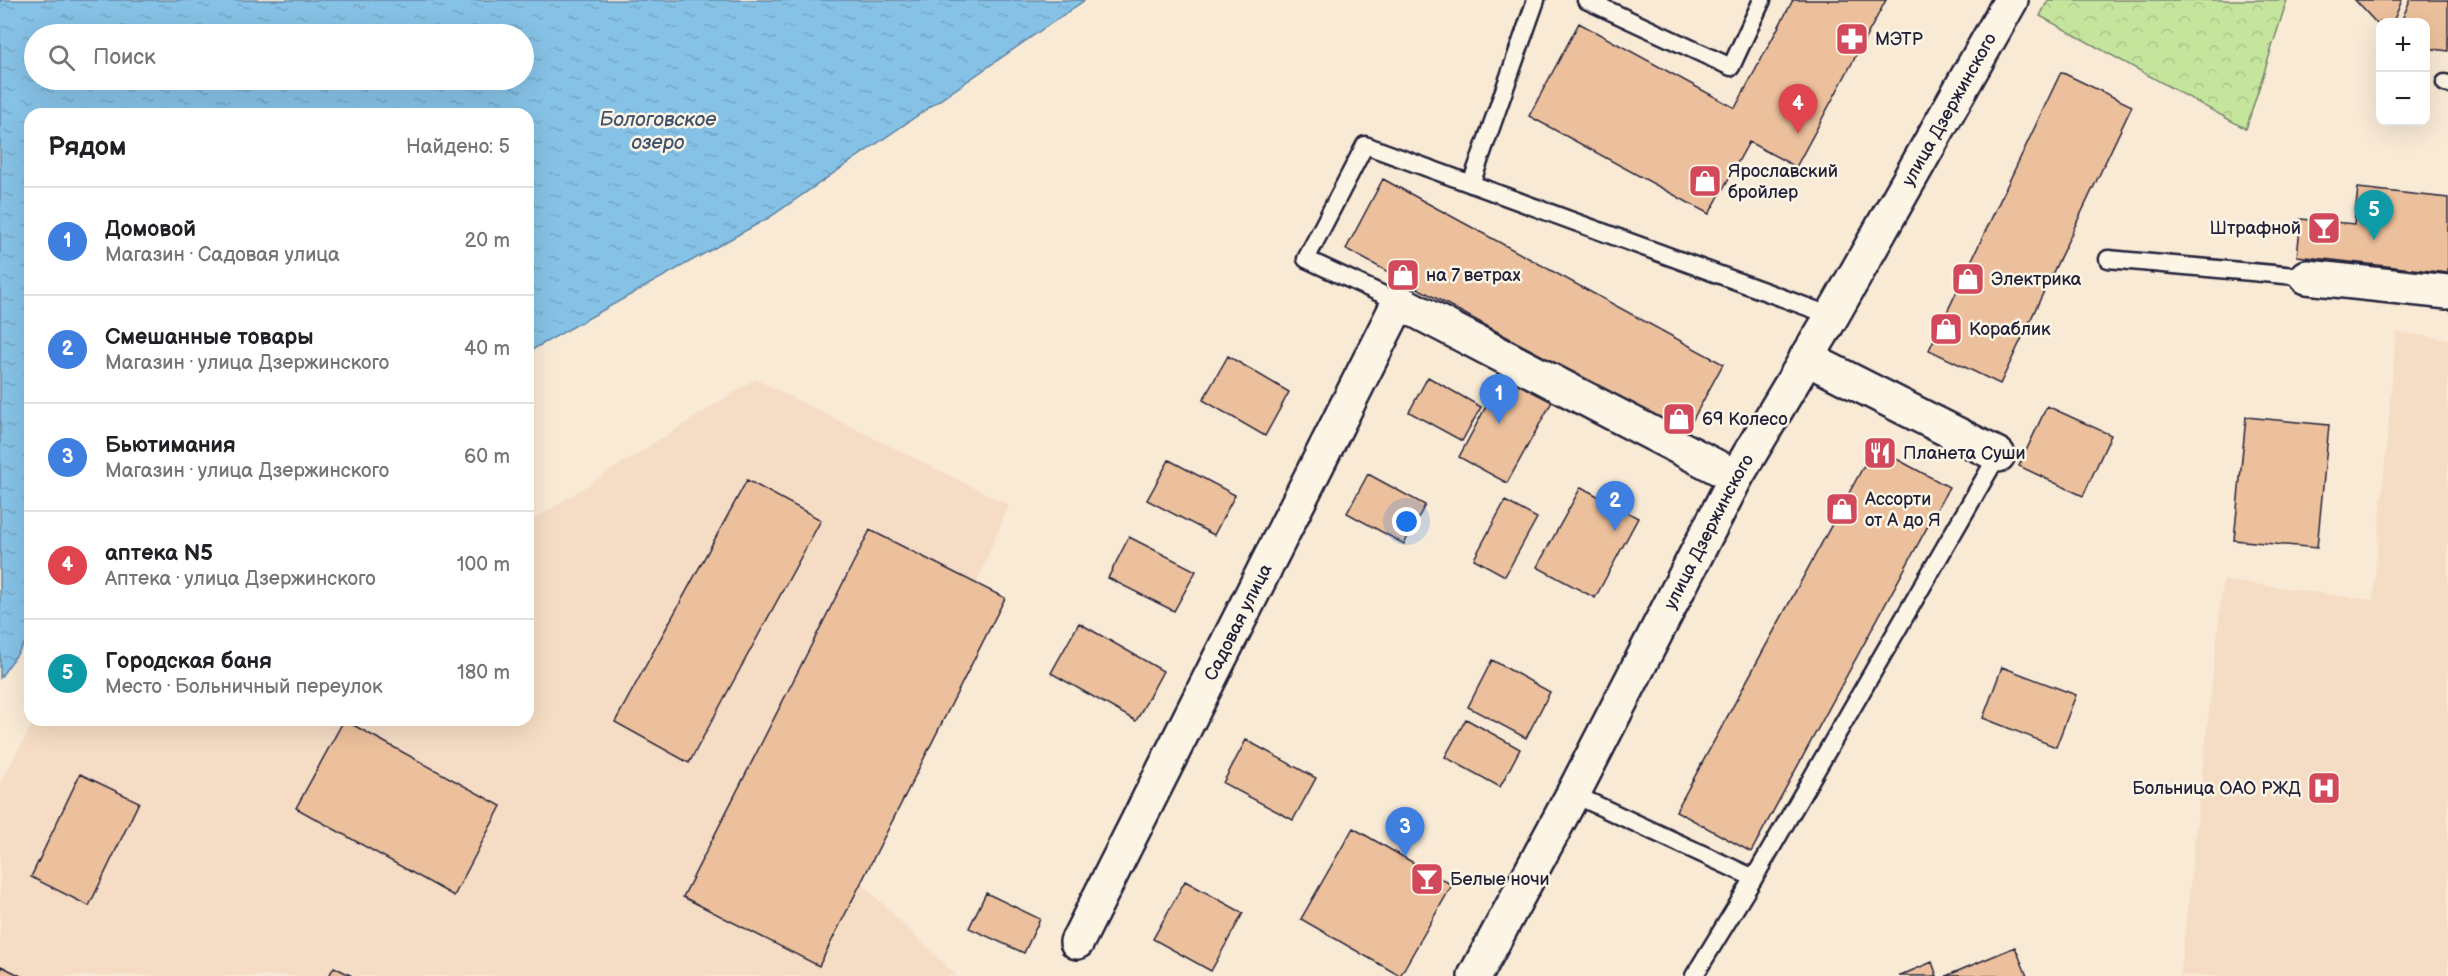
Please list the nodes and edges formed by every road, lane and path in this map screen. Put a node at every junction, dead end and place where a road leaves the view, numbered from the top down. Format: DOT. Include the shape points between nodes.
graph roads {
  1 [pos="1536,0"];
  2 [pos="1586,0"];
  3 [pos="1762,0"];
  4 [pos="2011,0"];
  5 [pos="1471,184"];
  6 [pos="2108,259"];
  7 [pos="2307,277"];
  8 [pos="2448,292"];
  9 [pos="1399,302"];
  10 [pos="1832,316"];
  11 [pos="1806,358"];
  12 [pos="1998,455"];
  13 [pos="1736,477"];
  14 [pos="1573,794"];
  15 [pos="1754,878"];
  16 [pos="1077,942"];
  17 [pos="1475,976"];
  18 [pos="1694,976"];
  1 -- 5 [label="lane"];
  2 -- 3 [label="lane" via="1731,67"];
  4 -- 10 [label="street, улица Дзержинского"];
  5 -- 9 [label="lane" via="1365,145 1306,259"];
  5 -- 10 [label="lane"];
  6 -- 7 [label="lane"];
  7 -- 8 [label="street"];
  9 -- 13 [label="street"];
  9 -- 16 [label="street, Садовая улица"];
  10 -- 11 [label="street, улица Дзержинского"];
  11 -- 12 [label="street"];
  11 -- 13 [label="street, улица Дзержинского"];
  12 -- 15 [label="lane"];
  13 -- 14 [label="street, улица Дзержинского"];
  14 -- 15 [label="lane"];
  14 -- 17 [label="street, улица Дзержинского"];
  15 -- 18 [label="lane"];
}
